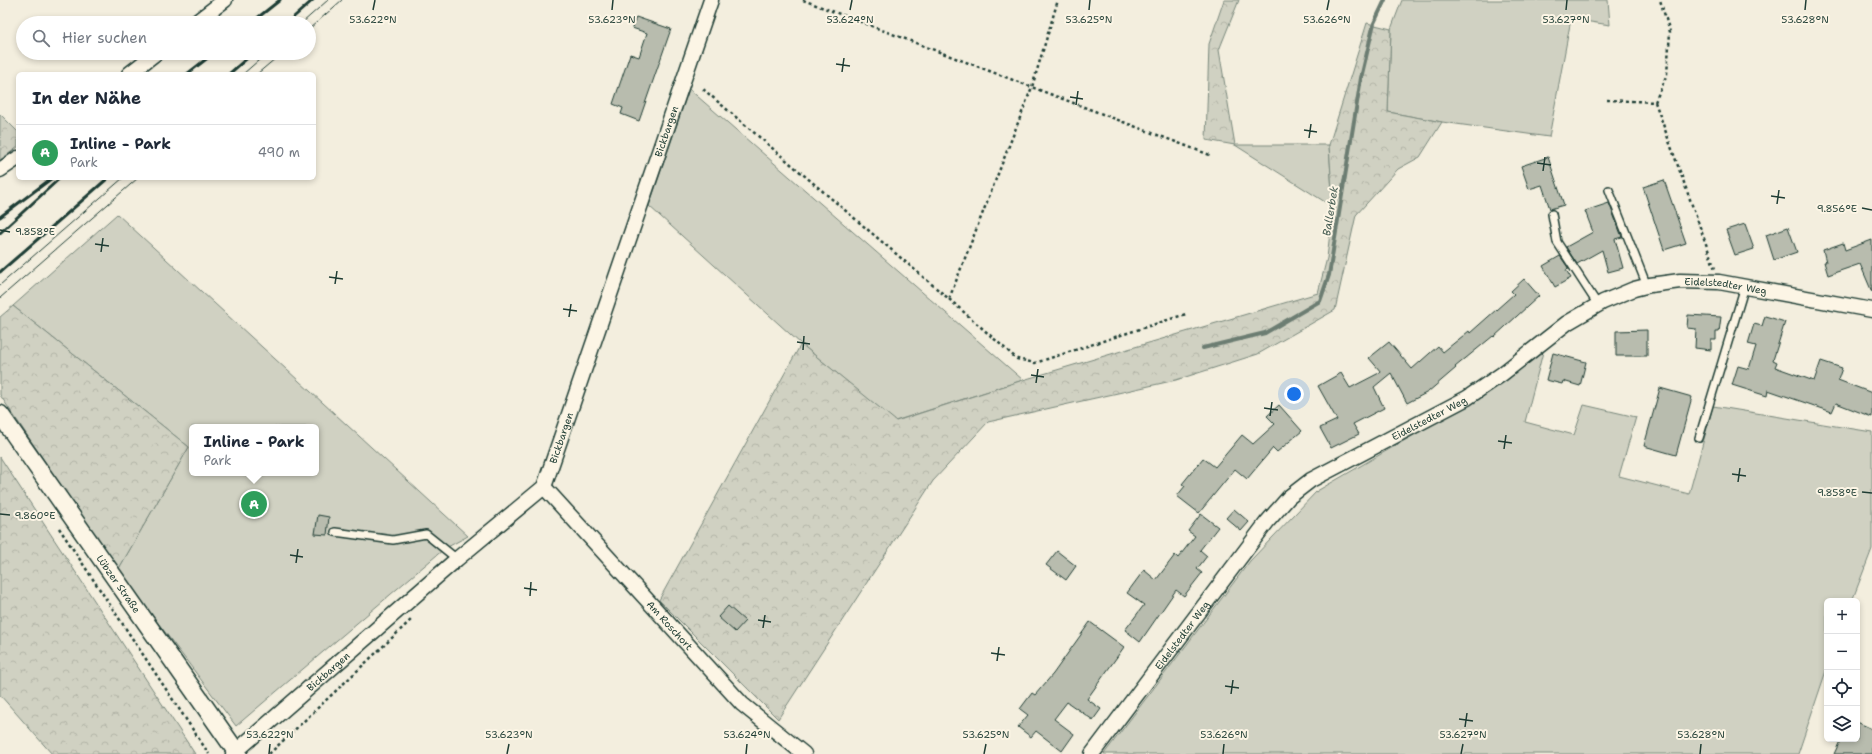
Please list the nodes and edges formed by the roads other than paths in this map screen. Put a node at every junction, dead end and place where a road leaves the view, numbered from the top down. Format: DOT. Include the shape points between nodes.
graph roads {
  1 [pos="225,0"];
  2 [pos="711,0"];
  3 [pos="204,16"];
  4 [pos="147,60"];
  5 [pos="132,72"];
  6 [pos="16,159"];
  7 [pos="0,170"];
  8 [pos="1609,190"];
  9 [pos="1552,214"];
  10 [pos="1647,286"];
  11 [pos="1745,286"];
  12 [pos="1598,304"];
  13 [pos="1872,310"];
  14 [pos="0,414"];
  15 [pos="1699,438"];
  16 [pos="544,486"];
  17 [pos="335,532"];
  18 [pos="457,559"];
  19 [pos="236,753"];
  20 [pos="804,754"];
  21 [pos="1092,754"];
  1 -- 3 [label="street"];
  2 -- 16 [label="street, Bickbargen"];
  4 -- 5 [label="street"];
  6 -- 7 [label="street"];
  8 -- 10 [label="lane"];
  9 -- 12 [label="lane" via="1556,242"];
  10 -- 11 [label="street, Eidelstedter Weg" via="1693,280"];
  10 -- 12 [label="street, Eidelstedter Weg"];
  11 -- 13 [label="street, Eidelstedter Weg"];
  11 -- 15 [label="lane"];
  12 -- 21 [label="street, Eidelstedter Weg" via="1567,323 1467,398 1311,480 1289,498 1267,522"];
  14 -- 19 [label="street, Lübzer Straße"];
  16 -- 18 [label="street, Bickbargen"];
  16 -- 20 [label="street, Am Roschort" via="742,704"];
  17 -- 18 [label="lane" via="393,540 426,534"];
  18 -- 19 [label="street, Bickbargen"];
}
